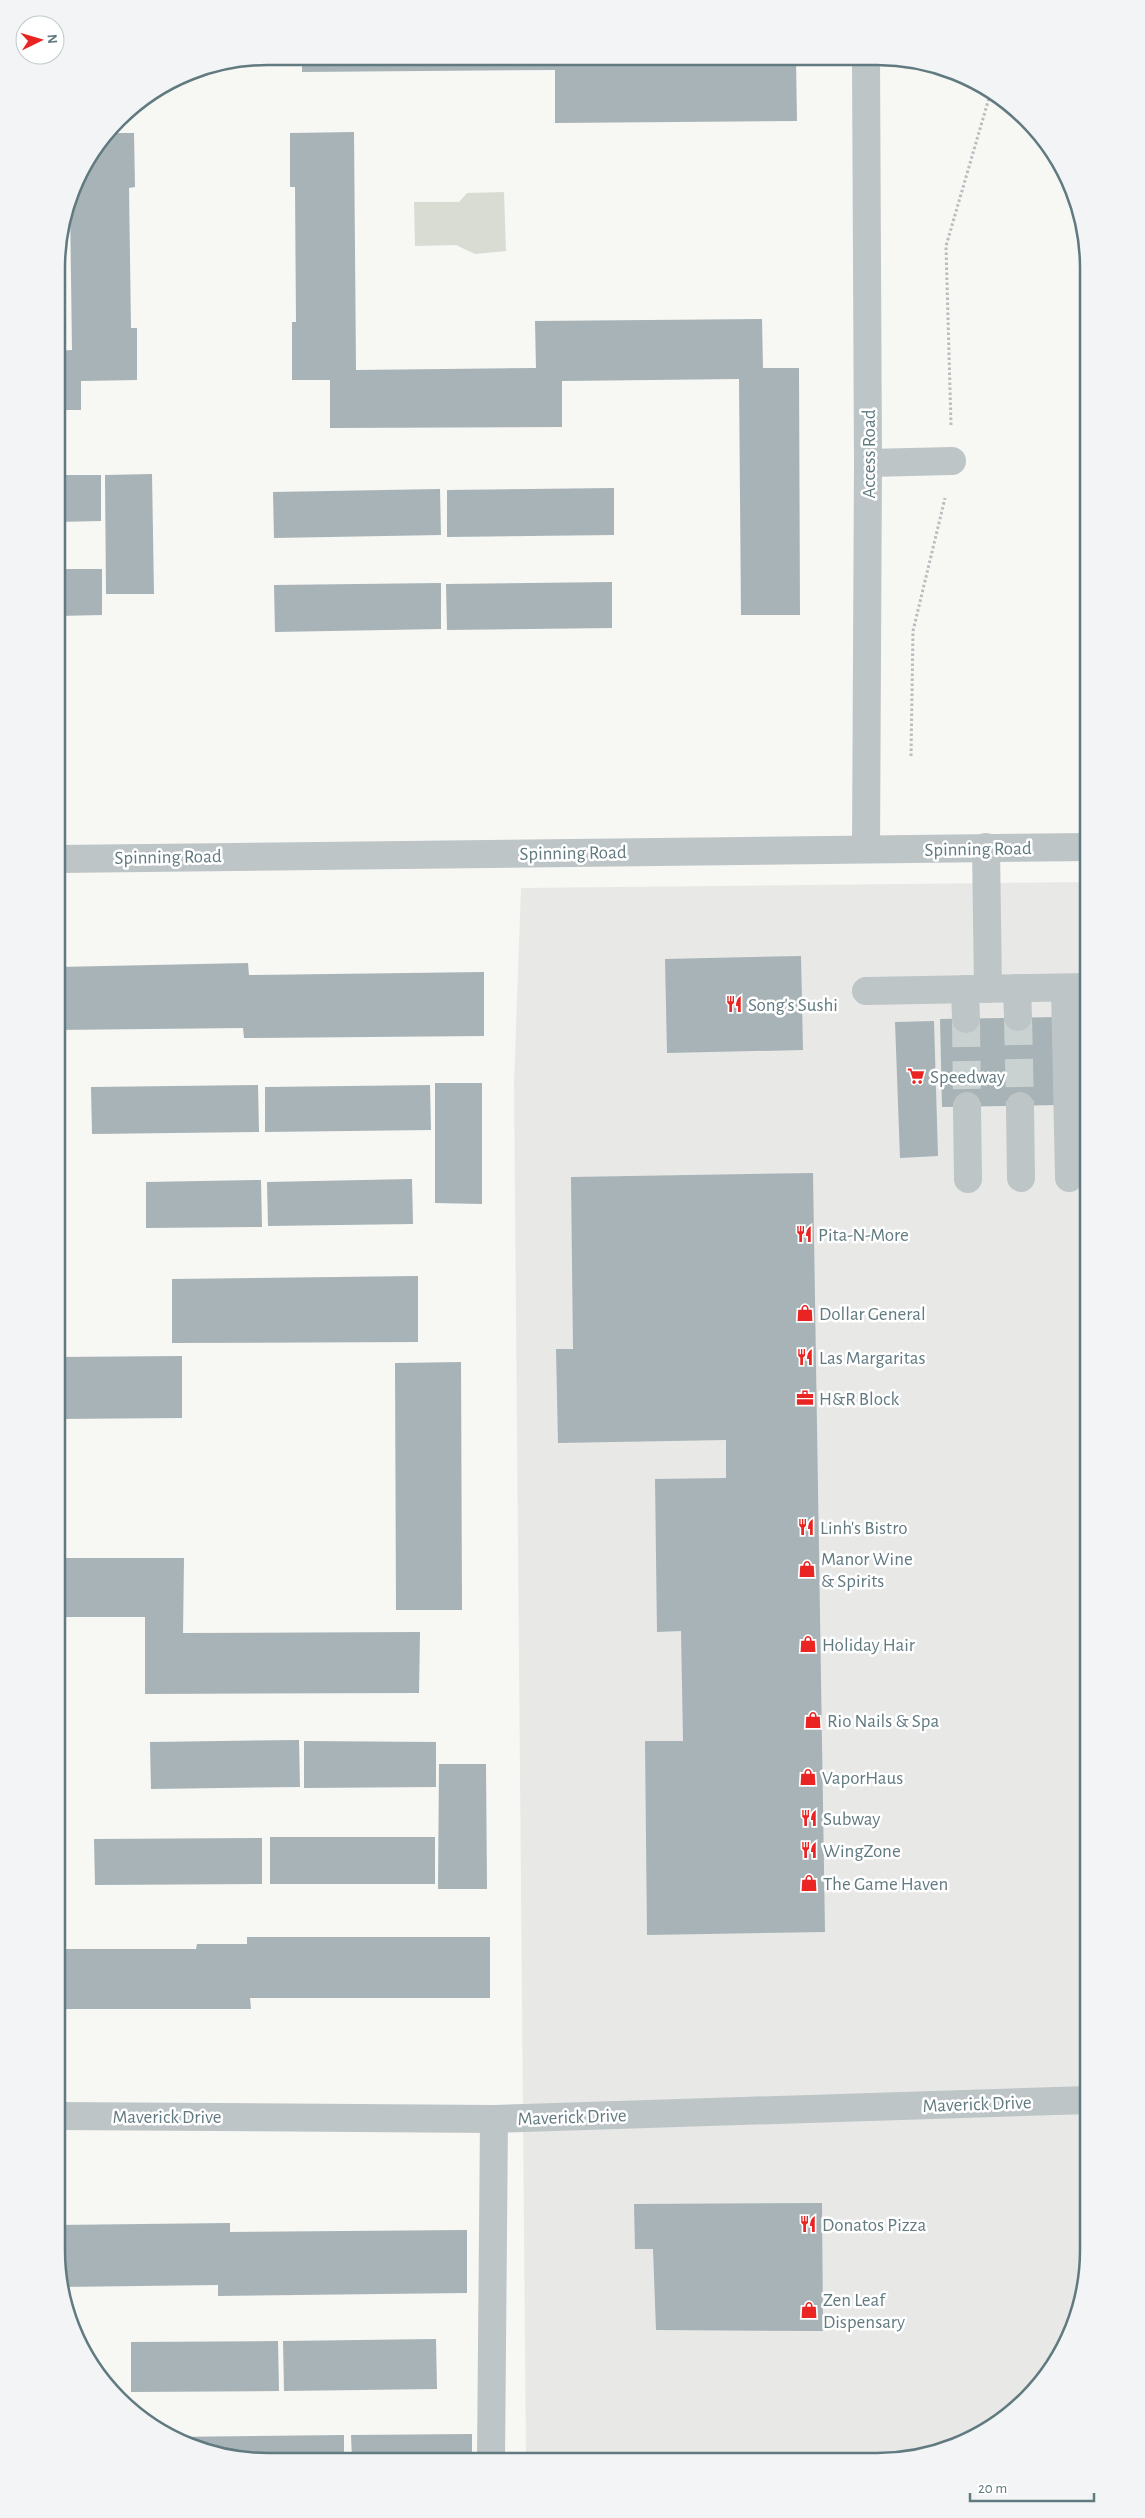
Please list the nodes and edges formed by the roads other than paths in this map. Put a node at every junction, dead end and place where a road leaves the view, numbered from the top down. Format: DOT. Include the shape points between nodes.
graph roads {
  1 [pos="866,65"];
  2 [pos="952,461"];
  3 [pos="868,463"];
  4 [pos="986,847"];
  5 [pos="1080,847"];
  6 [pos="866,849"];
  7 [pos="65,858"];
  8 [pos="1017,988"];
  9 [pos="1077,988"];
  10 [pos="977,989"];
  11 [pos="866,991"];
  12 [pos="1018,1017"];
  13 [pos="966,1019"];
  14 [pos="967,1106"];
  15 [pos="1020,1106"];
  16 [pos="1021,1178"];
  17 [pos="1070,1178"];
  18 [pos="968,1179"];
  19 [pos="1080,2100"];
  20 [pos="65,2116"];
  21 [pos="494,2119"];
  22 [pos="491,2453"];
  1 -- 3 [label="street, Access Road"];
  2 -- 3 [label="street"];
  3 -- 6 [label="street, Access Road"];
  4 -- 5 [label="street, Spinning Road"];
  4 -- 6 [label="street, Spinning Road"];
  4 -- 10 [label="street"];
  6 -- 7 [label="street, Spinning Road"];
  8 -- 9 [label="street"];
  8 -- 10 [label="street"];
  8 -- 12 [label="street"];
  9 -- 17 [label="street"];
  10 -- 11 [label="street"];
  10 -- 13 [label="street"];
  14 -- 18 [label="street"];
  15 -- 16 [label="street"];
  19 -- 21 [label="street, Maverick Drive"];
  20 -- 21 [label="street, Maverick Drive"];
  21 -- 22 [label="street"];
}
